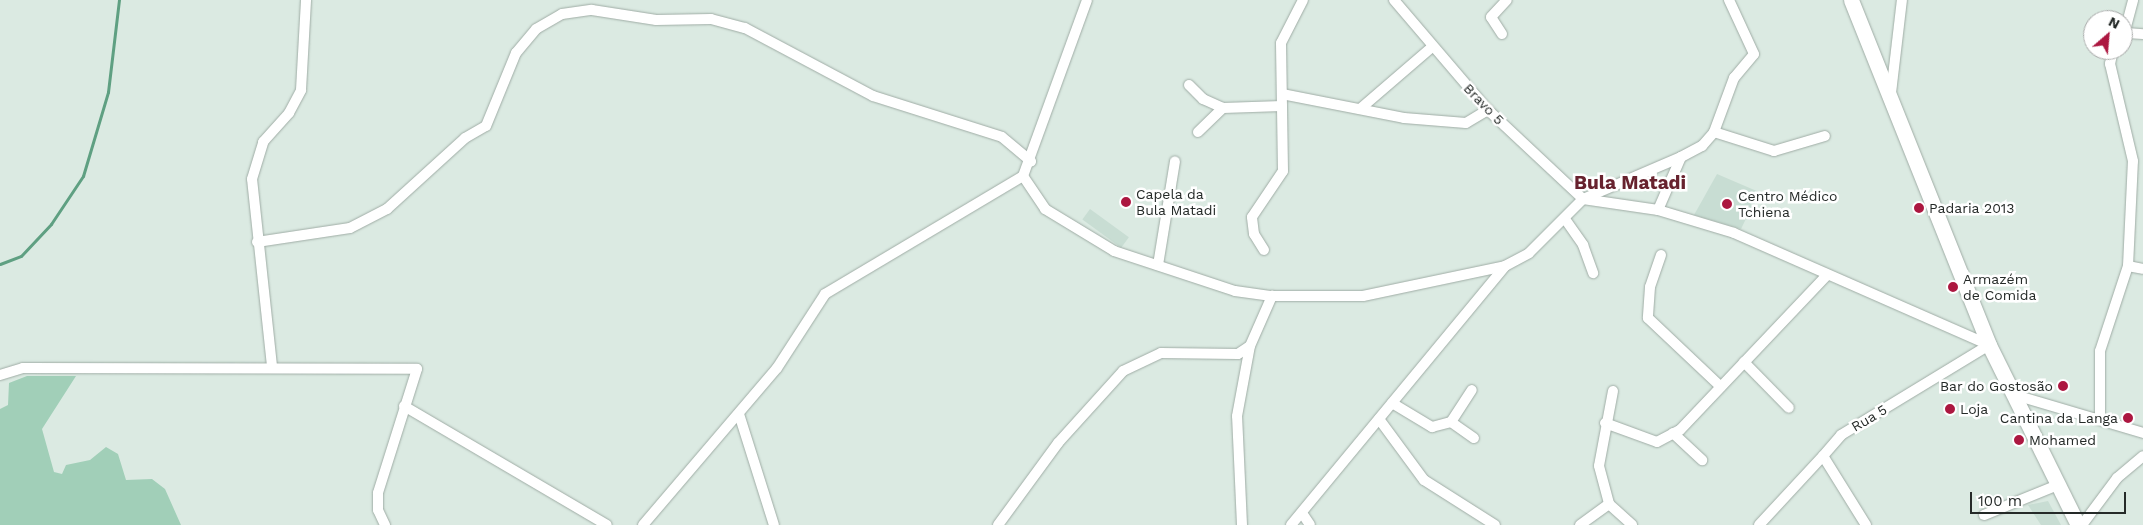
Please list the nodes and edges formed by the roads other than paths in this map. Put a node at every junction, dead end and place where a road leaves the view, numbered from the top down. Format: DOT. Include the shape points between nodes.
graph roads {
  1 [pos="306,0"];
  2 [pos="1087,0"];
  3 [pos="1303,0"];
  4 [pos="1394,0"];
  5 [pos="1507,0"];
  6 [pos="1730,0"];
  7 [pos="1851,0"];
  8 [pos="1902,0"];
  9 [pos="1502,34"];
  10 [pos="1432,47"];
  11 [pos="2111,60"];
  12 [pos="1189,84"];
  13 [pos="1892,93"];
  14 [pos="1282,94"];
  15 [pos="1282,106"];
  16 [pos="1223,108"];
  17 [pos="1360,109"];
  18 [pos="1488,110"];
  19 [pos="1198,132"];
  20 [pos="1714,132"];
  21 [pos="1825,136"];
  22 [pos="1681,157"];
  23 [pos="1031,161"];
  24 [pos="1175,162"];
  25 [pos="1023,176"];
  26 [pos="1583,198"];
  27 [pos="1658,210"];
  28 [pos="1565,219"];
  29 [pos="257,242"];
  30 [pos="1264,250"];
  31 [pos="1661,256"];
  32 [pos="1158,265"];
  33 [pos="1506,266"];
  34 [pos="2128,266"];
  35 [pos="2143,269"];
  36 [pos="1594,273"];
  37 [pos="1827,275"];
  38 [pos="1272,296"];
  39 [pos="1989,345"];
  40 [pos="1250,346"];
  41 [pos="1744,362"];
  42 [pos="272,366"];
  43 [pos="0,375"];
  44 [pos="1721,387"];
  45 [pos="1472,390"];
  46 [pos="1613,391"];
  47 [pos="2015,395"];
  48 [pos="1392,403"];
  49 [pos="404,406"];
  50 [pos="1790,408"];
  51 [pos="739,414"];
  52 [pos="2100,417"];
  53 [pos="1379,419"];
  54 [pos="1451,422"];
  55 [pos="1605,423"];
  56 [pos="1673,433"];
  57 [pos="2143,433"];
  58 [pos="1474,438"];
  59 [pos="1823,456"];
  60 [pos="2143,456"];
  61 [pos="1702,460"];
  62 [pos="2058,485"];
  63 [pos="1609,504"];
  64 [pos="1302,513"];
  65 [pos="1984,515"];
  66 [pos="385,525"];
  67 [pos="607,525"];
  68 [pos="644,525"];
  69 [pos="774,525"];
  70 [pos="998,525"];
  71 [pos="1242,525"];
  72 [pos="1291,525"];
  73 [pos="1310,525"];
  74 [pos="1494,525"];
  75 [pos="1580,525"];
  76 [pos="1632,525"];
  77 [pos="1759,525"];
  78 [pos="1866,525"];
  79 [pos="2078,525"];
  80 [pos="2082,525"];
  1 -- 29 [label="street" via="301,90 255,158"];
  2 -- 23 [label="street"];
  3 -- 14 [label="street" via="1281,43"];
  4 -- 10 [label="street, Bravo 5"];
  5 -- 9 [label="street" via="1491,17"];
  6 -- 20 [label="street" via="1754,54 1734,78"];
  7 -- 13 [label="main road"];
  8 -- 13 [label="street"];
  10 -- 17 [label="street"];
  10 -- 18 [label="street, Bravo 5"];
  11 -- 34 [label="street" via="2131,141"];
  12 -- 16 [label="street" via="1203,99"];
  13 -- 39 [label="main road"];
  14 -- 15 [label="street"];
  14 -- 17 [label="street"];
  15 -- 16 [label="street"];
  15 -- 30 [label="street" via="1282,171 1252,217 1254,234"];
  16 -- 19 [label="street"];
  17 -- 18 [label="street" via="1466,123"];
  18 -- 26 [label="street, Bravo 5"];
  20 -- 21 [label="street" via="1774,151"];
  20 -- 22 [label="street" via="1702,146"];
  22 -- 26 [label="street"];
  22 -- 27 [label="street"];
  23 -- 25 [label="street"];
  23 -- 29 [label="street" via="1002,137 873,96 745,28 711,19 656,20 592,10 562,14 536,29 516,53 486,126 465,138 388,209 350,228"];
  24 -- 32 [label="street"];
  25 -- 32 [label="street" via="1045,209 1075,231 1114,252"];
  25 -- 51 [label="street" via="831,289"];
  26 -- 27 [label="street"];
  26 -- 28 [label="street"];
  27 -- 37 [label="street" via="1747,238"];
  28 -- 33 [label="street" via="1529,253"];
  28 -- 36 [label="street" via="1583,245"];
  29 -- 42 [label="street"];
  31 -- 44 [label="street" via="1650,287 1648,318"];
  32 -- 38 [label="street" via="1200,281"];
  33 -- 38 [label="street" via="1363,296"];
  33 -- 48 [label="street"];
  34 -- 35 [label="street"];
  34 -- 52 [label="street" via="2100,351"];
  37 -- 39 [label="street"];
  37 -- 41 [label="street"];
  38 -- 40 [label="street"];
  39 -- 47 [label="main road"];
  39 -- 59 [label="street, Rua 5" via="1842,435"];
  40 -- 70 [label="street" via="1238,354 1161,353 1123,371 1058,443"];
  40 -- 71 [label="street" via="1237,416"];
  41 -- 44 [label="street"];
  41 -- 50 [label="street"];
  42 -- 43 [label="street" via="23,368"];
  42 -- 49 [label="street" via="418,369"];
  44 -- 56 [label="street"];
  45 -- 54 [label="street"];
  46 -- 55 [label="street"];
  47 -- 52 [label="street"];
  47 -- 62 [label="main road"];
  48 -- 53 [label="street"];
  48 -- 54 [label="street" via="1432,427"];
  49 -- 66 [label="street" via="378,493 378,510"];
  49 -- 67 [label="street"];
  51 -- 68 [label="street"];
  51 -- 69 [label="street"];
  52 -- 57 [label="street"];
  53 -- 64 [label="street"];
  53 -- 74 [label="street" via="1424,480"];
  54 -- 58 [label="street"];
  55 -- 56 [label="street" via="1657,442"];
  55 -- 63 [label="street" via="1599,466"];
  56 -- 61 [label="street"];
  59 -- 77 [label="street, Rua 5"];
  59 -- 78 [label="street"];
  60 -- 80 [label="street" via="2117,478"];
  62 -- 65 [label="street"];
  62 -- 79 [label="main road"];
  63 -- 75 [label="street"];
  63 -- 76 [label="street"];
  64 -- 72 [label="street"];
  64 -- 73 [label="street"];
}
